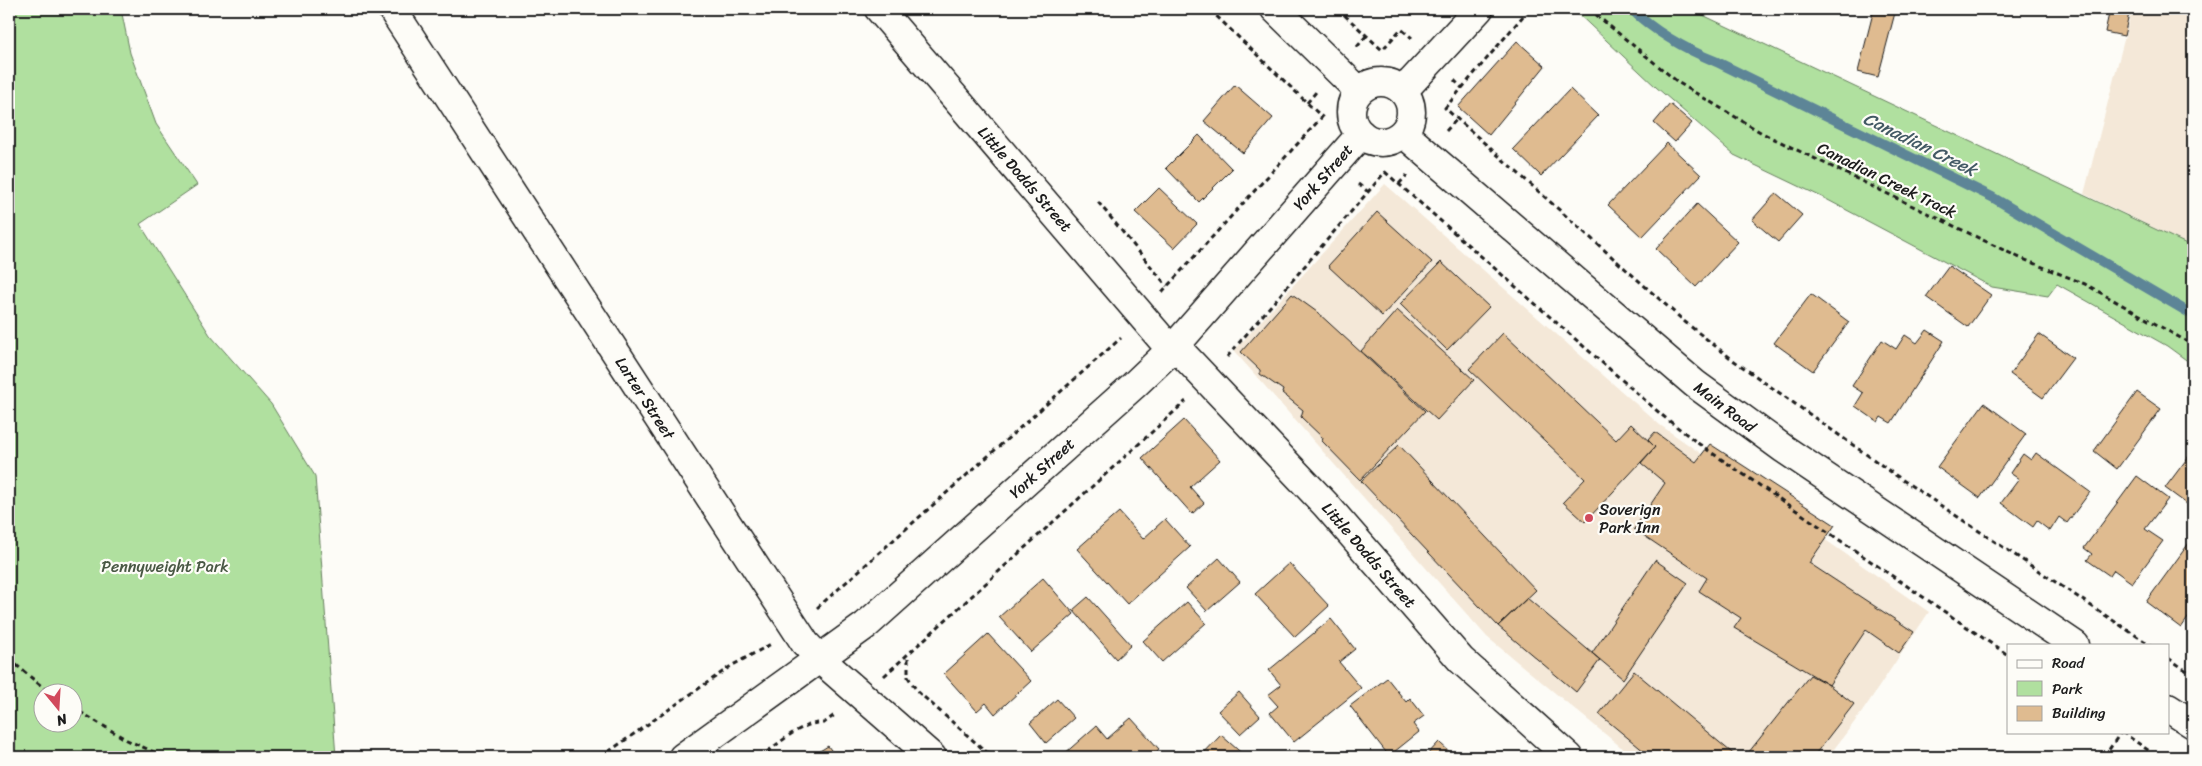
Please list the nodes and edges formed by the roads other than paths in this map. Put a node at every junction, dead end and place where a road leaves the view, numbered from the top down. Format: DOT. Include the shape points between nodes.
graph roads {
  1 [pos="392,9"];
  2 [pos="880,9"];
  3 [pos="1275,9"];
  4 [pos="1479,9"];
  5 [pos="1360,91"];
  6 [pos="1403,91"];
  7 [pos="1403,133"];
  8 [pos="1361,134"];
  9 [pos="1173,348"];
  10 [pos="2073,644"];
  11 [pos="821,660"];
  12 [pos="2170,709"];
  13 [pos="2193,724"];
  14 [pos="683,757"];
  15 [pos="932,757"];
  16 [pos="1569,757"];
  1 -- 11 [label="street, Larter Street" via="794,626"];
  2 -- 9 [label="street, Little Dodds Street" via="1142,316"];
  3 -- 5 [label="street"];
  4 -- 6 [label="street"];
  5 -- 6 [label="street" via="1381,81"];
  5 -- 8 [label="street" via="1353,101 1351,113"];
  6 -- 7 [label="street" via="1412,111"];
  7 -- 8 [label="street" via="1385,142"];
  7 -- 10 [label="street, Main Road" via="1695,384 1784,449"];
  8 -- 9 [label="street, York Street"];
  9 -- 11 [label="street, York Street" via="905,592"];
  9 -- 16 [label="street, Little Dodds Street" via="1208,379 1332,512 1461,660"];
  11 -- 14 [label="street, York Street"];
  11 -- 15 [label="street, Larter Street"];
  12 -- 13 [label="street"];
}
